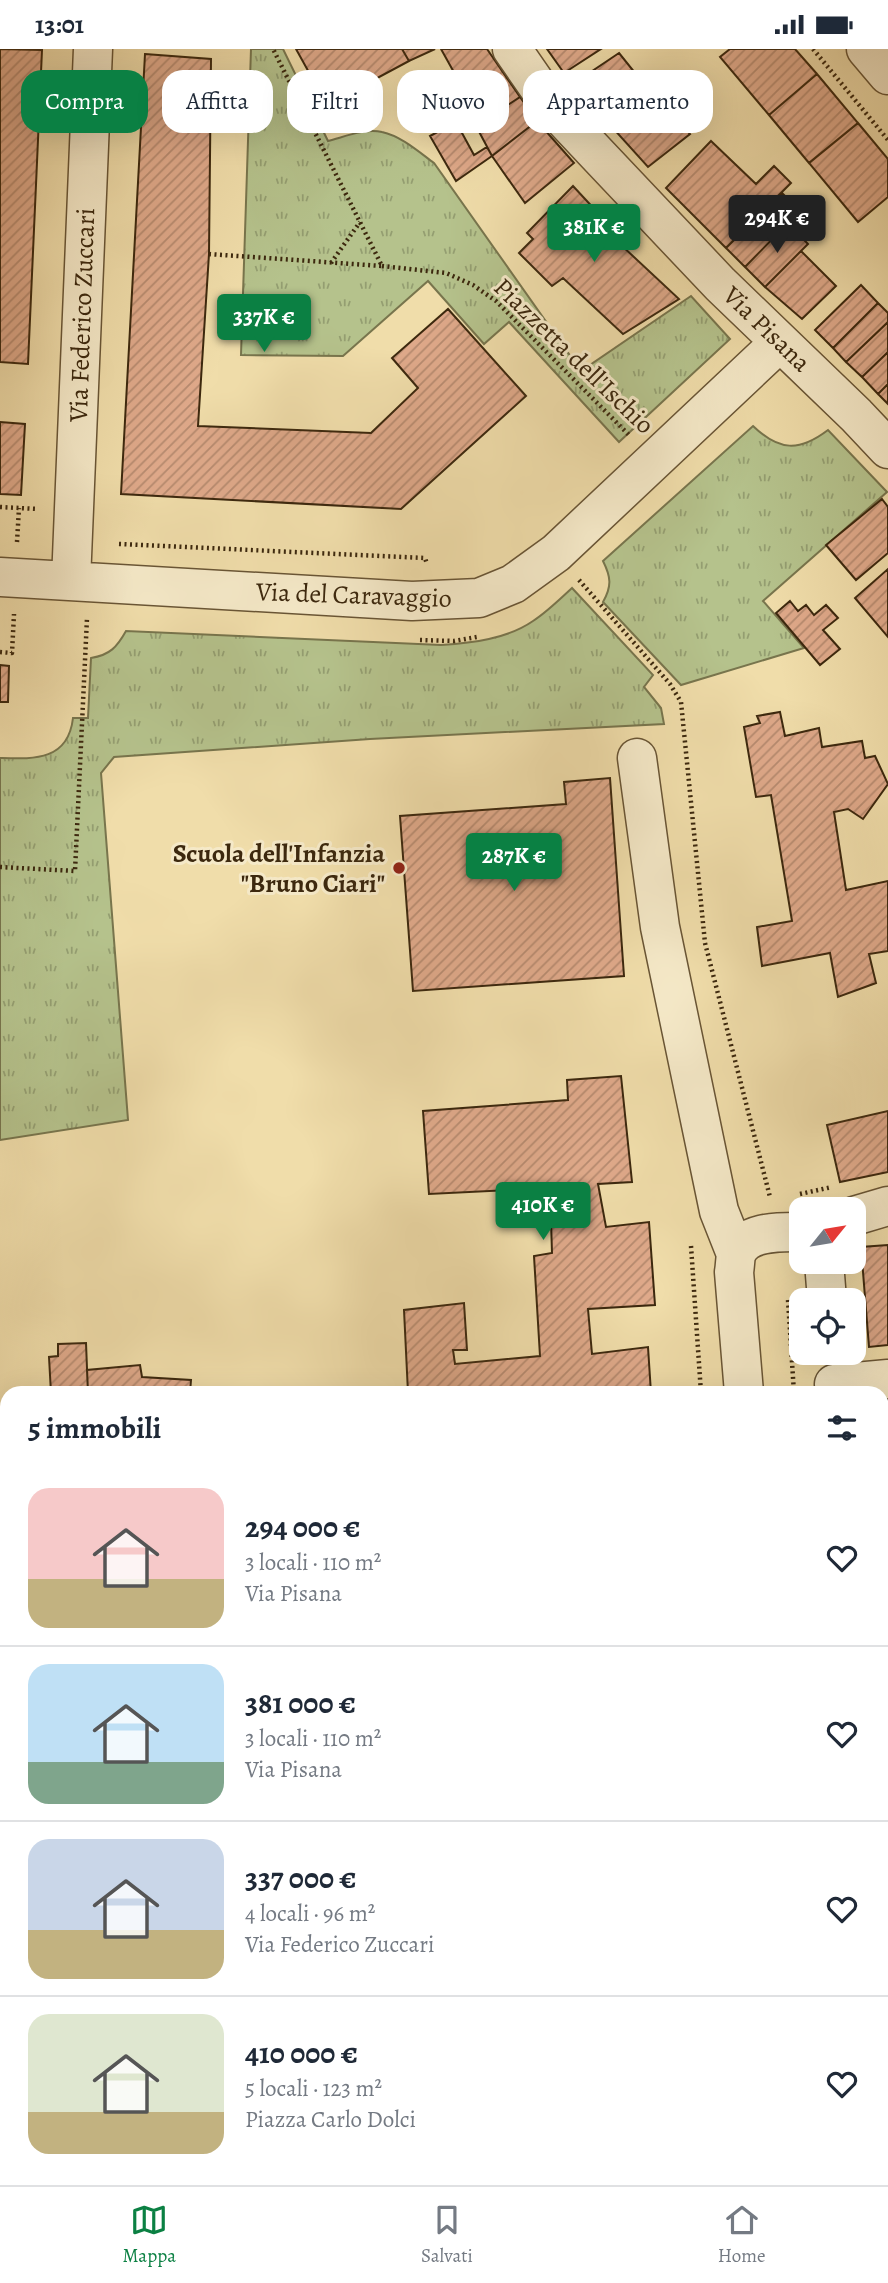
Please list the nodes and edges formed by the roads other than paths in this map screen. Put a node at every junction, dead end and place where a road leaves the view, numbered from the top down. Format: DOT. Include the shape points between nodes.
graph roads {
  1 [pos="93,49"];
  2 [pos="512,49"];
  3 [pos="866,49"];
  4 [pos="888,75"];
  5 [pos="780,342"];
  6 [pos="888,449"];
  7 [pos="8,566"];
  8 [pos="71,581"];
  9 [pos="637,758"];
  10 [pos="888,1206"];
  11 [pos="866,1212"];
  12 [pos="789,1232"];
  13 [pos="736,1254"];
  14 [pos="833,1377"];
  15 [pos="888,1379"];
  16 [pos="743,1386"];
  1 -- 8 [label="street, Via Federico Zuccari"];
  2 -- 5 [label="street, Via Pisana" via="550,104"];
  3 -- 4 [label="street"];
  5 -- 6 [label="street, Via Pisana"];
  5 -- 8 [label="street, Via del Caravaggio" via="555,553 513,584 488,595 412,601"];
  7 -- 8 [label="street, Via del Caravaggio"];
  9 -- 13 [label="street" via="660,927 719,1211"];
  10 -- 11 [label="street"];
  12 -- 13 [label="street" via="749,1240"];
  13 -- 16 [label="street"];
  14 -- 15 [label="street"];
}
